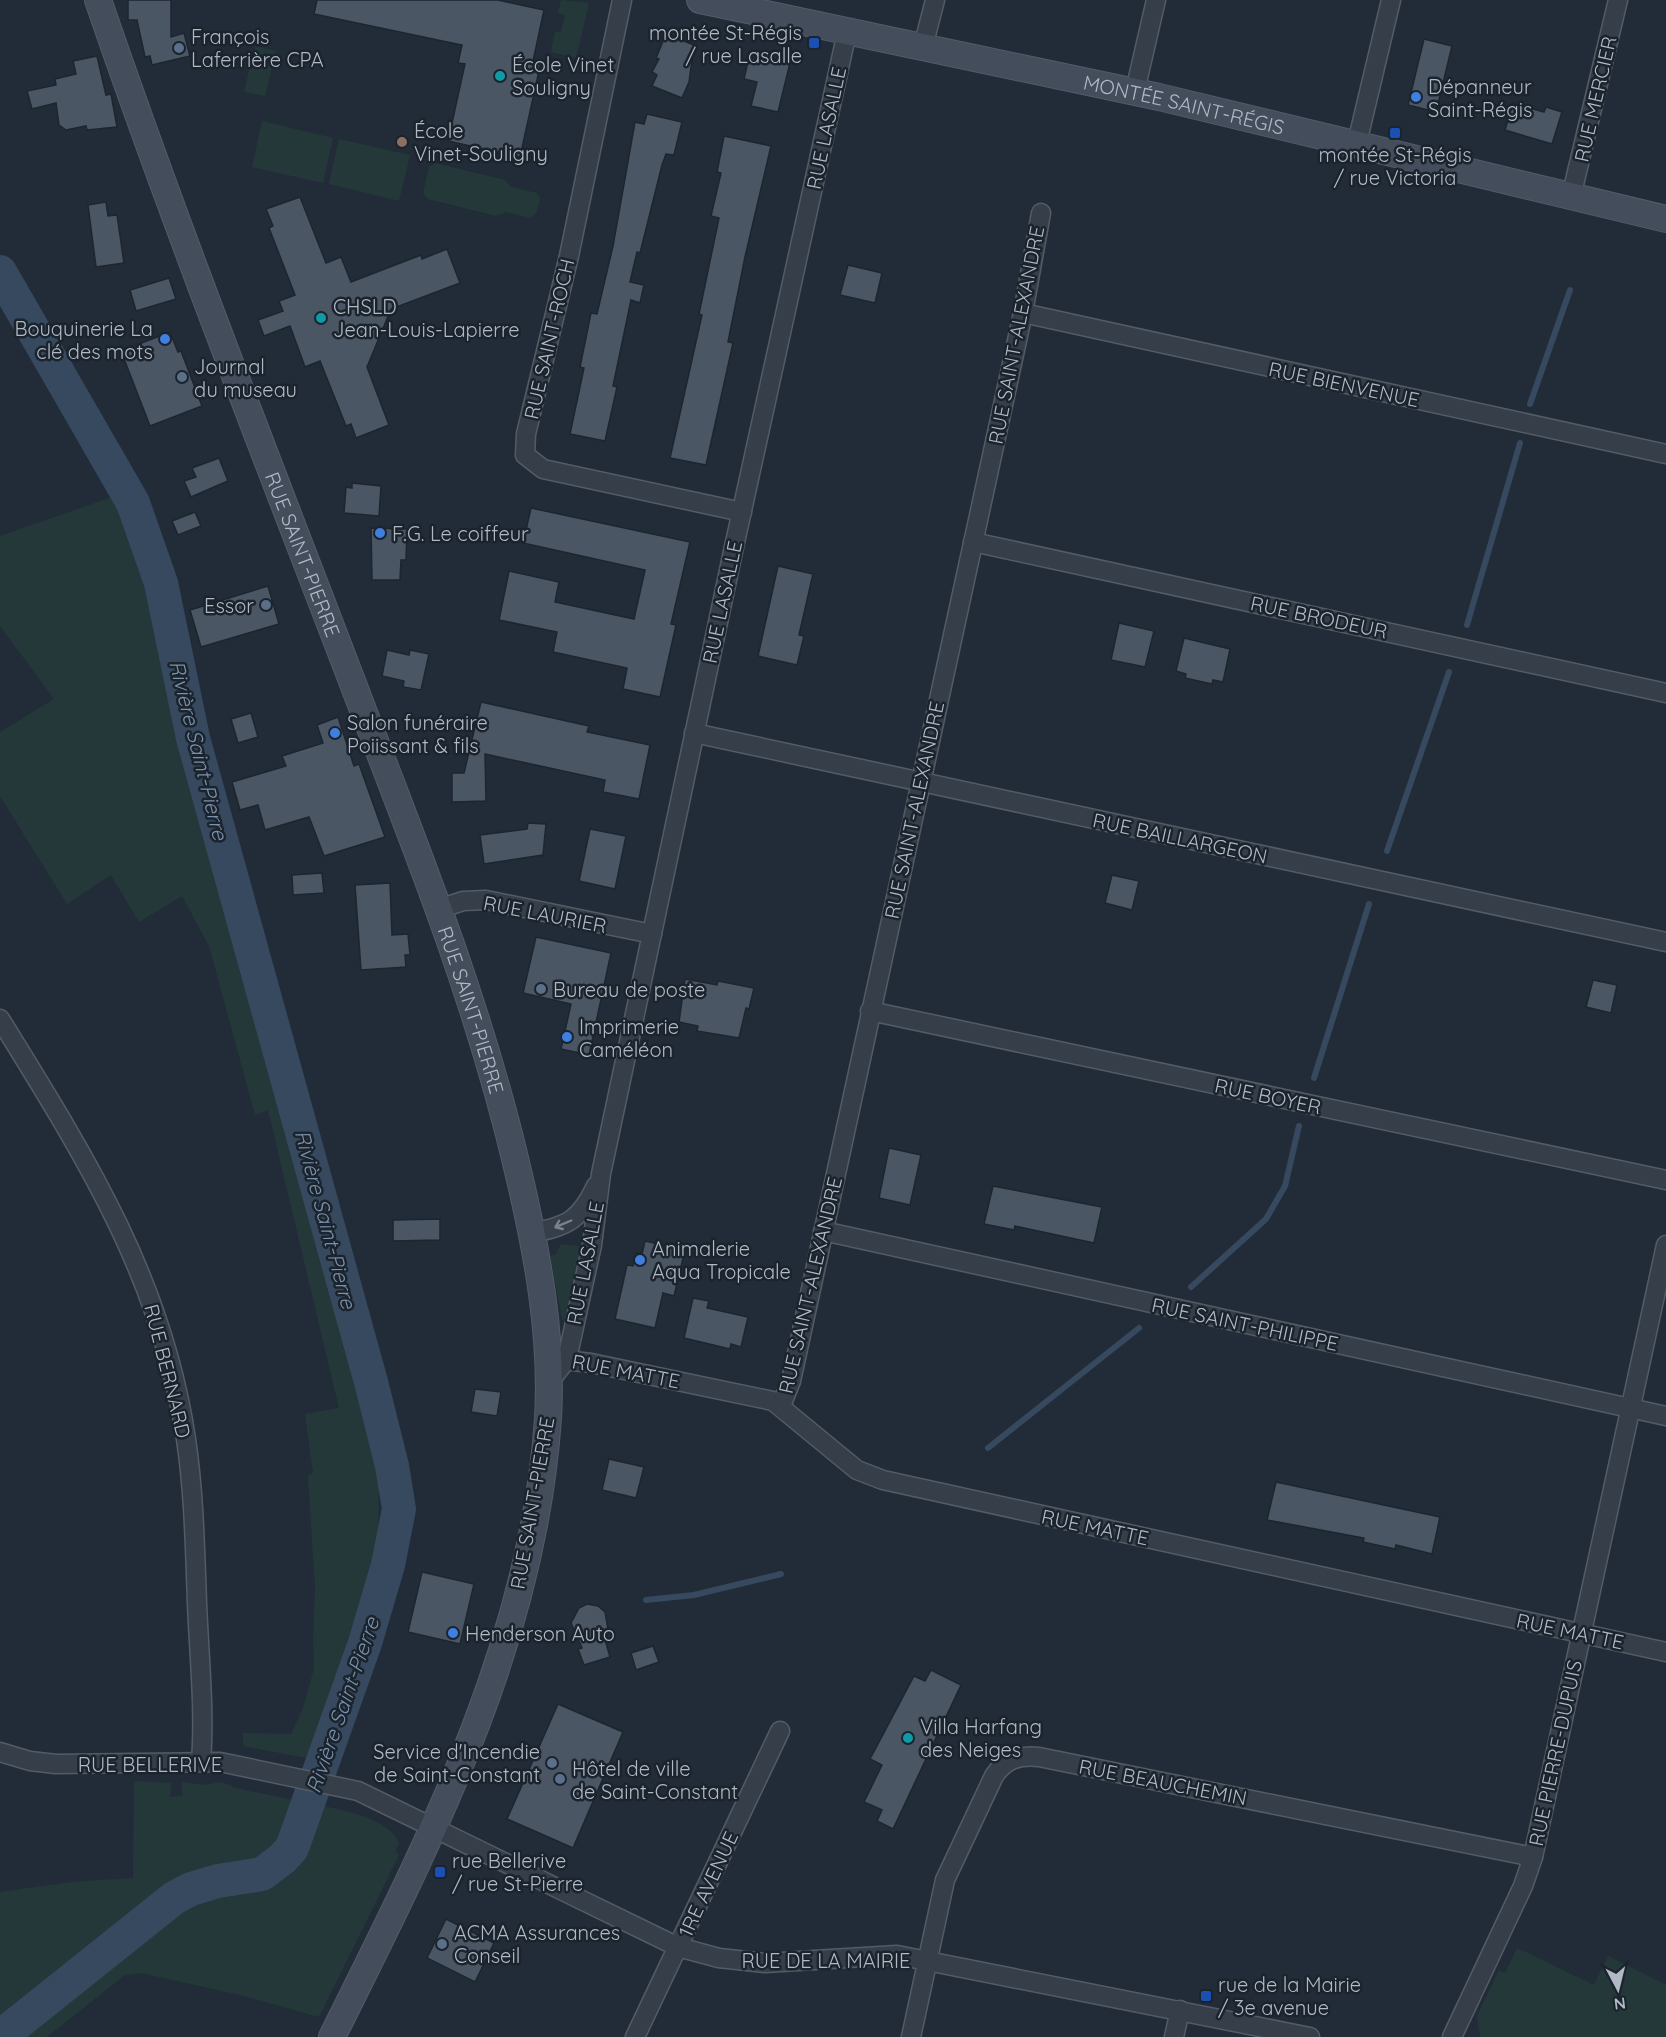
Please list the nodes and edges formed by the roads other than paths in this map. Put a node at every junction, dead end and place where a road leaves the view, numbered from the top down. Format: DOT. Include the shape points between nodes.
graph roads {
  1 [pos="98,0"];
  2 [pos="622,0"];
  3 [pos="700,0"];
  4 [pos="935,0"];
  5 [pos="1156,0"];
  6 [pos="1391,0"];
  7 [pos="1618,0"];
  8 [pos="847,32"];
  9 [pos="923,47"];
  10 [pos="1135,92"];
  11 [pos="1356,143"];
  12 [pos="1571,197"];
  13 [pos="1041,213"];
  14 [pos="1666,219"];
  15 [pos="1023,314"];
  16 [pos="1666,454"];
  17 [pos="742,512"];
  18 [pos="973,542"];
  19 [pos="1666,693"];
  20 [pos="694,733"];
  21 [pos="920,781"];
  22 [pos="439,909"];
  23 [pos="652,934"];
  24 [pos="1666,942"];
  25 [pos="870,1011"];
  26 [pos="0,1019"];
  27 [pos="601,1174"];
  28 [pos="1666,1180"];
  29 [pos="823,1231"];
  30 [pos="532,1233"];
  31 [pos="1666,1245"];
  32 [pos="554,1367"];
  33 [pos="781,1406"];
  34 [pos="1630,1408"];
  35 [pos="1666,1416"];
  36 [pos="1581,1634"];
  37 [pos="1666,1652"];
  38 [pos="780,1731"];
  39 [pos="0,1752"];
  40 [pos="201,1762"];
  41 [pos="435,1828"];
  42 [pos="1533,1857"];
  43 [pos="678,1947"];
  44 [pos="927,1960"];
  45 [pos="1180,2010"];
  46 [pos="332,2037"];
  47 [pos="635,2037"];
  48 [pos="911,2037"];
  49 [pos="1173,2037"];
  50 [pos="1310,2037"];
  51 [pos="1452,2037"];
  1 -- 22 [label="main road, RUE SAINT-PIERRE" via="244,407"];
  2 -- 17 [label="street, RUE SAINT-ROCH" via="569,256 526,434 525,455 543,469"];
  3 -- 8 [label="main road, MONTÉE SAINT-RÉGIS"];
  4 -- 9 [label="street"];
  5 -- 10 [label="street"];
  6 -- 11 [label="street"];
  7 -- 12 [label="street, RUE MERCIER"];
  8 -- 9 [label="main road, MONTÉE SAINT-RÉGIS"];
  8 -- 17 [label="street, RUE LASALLE"];
  9 -- 10 [label="main road, MONTÉE SAINT-RÉGIS"];
  10 -- 11 [label="main road, MONTÉE SAINT-RÉGIS"];
  11 -- 12 [label="main road, MONTÉE SAINT-RÉGIS"];
  12 -- 14 [label="main road, MONTÉE SAINT-RÉGIS"];
  13 -- 15 [label="street, RUE SAINT-ALEXANDRE"];
  15 -- 16 [label="street, RUE BIENVENUE"];
  15 -- 18 [label="street, RUE SAINT-ALEXANDRE"];
  17 -- 20 [label="street, RUE LASALLE"];
  18 -- 19 [label="street, RUE BRODEUR"];
  18 -- 21 [label="street, RUE SAINT-ALEXANDRE"];
  20 -- 21 [label="street, RUE BAILLARGEON"];
  20 -- 23 [label="street, RUE LASALLE"];
  21 -- 24 [label="street, RUE BAILLARGEON"];
  21 -- 25 [label="street, RUE SAINT-ALEXANDRE"];
  22 -- 23 [label="street, RUE LAURIER" via="463,901 486,900"];
  22 -- 30 [label="main road, RUE SAINT-PIERRE" via="490,1059"];
  23 -- 27 [label="street, RUE LASALLE"];
  25 -- 28 [label="street, RUE BOYER"];
  25 -- 29 [label="street, RUE SAINT-ALEXANDRE"];
  26 -- 40 [label="street, RUE BERNARD" via="108,1200 138,1264 168,1355 186,1439 192,1492"];
  27 -- 30 [label="street, RUE LASALLE, one-way" via="588,1204 572,1221"];
  27 -- 32 [label="street, RUE LASALLE" via="592,1245"];
  29 -- 33 [label="street, RUE SAINT-ALEXANDRE" via="791,1381"];
  29 -- 34 [label="street, RUE SAINT-PHILIPPE"];
  30 -- 32 [label="main road, RUE SAINT-PIERRE"];
  31 -- 34 [label="street, RUE PIERRE-DUPUIS"];
  32 -- 33 [label="street, RUE MATTE" via="763,1398"];
  32 -- 41 [label="main road, RUE SAINT-PIERRE" via="541,1480 513,1614 486,1701"];
  33 -- 36 [label="street, RUE MATTE" via="868,1476"];
  34 -- 35 [label="street, RUE SAINT-PHILIPPE"];
  34 -- 36 [label="street, RUE PIERRE-DUPUIS"];
  36 -- 37 [label="street, RUE MATTE"];
  36 -- 42 [label="street, RUE PIERRE-DUPUIS"];
  38 -- 43 [label="street, 1RE AVENUE"];
  39 -- 40 [label="street, RUE BELLERIVE" via="56,1764"];
  40 -- 41 [label="street, RUE BELLERIVE" via="240,1765 341,1787 382,1801"];
  41 -- 43 [label="street, RUE DE LA MAIRIE"];
  41 -- 46 [label="main road, RUE SAINT-PIERRE"];
  42 -- 44 [label="street, RUE BEAUCHEMIN" via="1020,1756 1005,1763 994,1776 950,1868"];
  42 -- 51 [label="street, RUE PIERRE-DUPUIS"];
  43 -- 44 [label="street, RUE DE LA MAIRIE" via="756,1963 883,1955"];
  43 -- 47 [label="street, 1RE AVENUE"];
  44 -- 45 [label="street, RUE DE LA MAIRIE"];
  44 -- 48 [label="street, RUE BEAUCHEMIN"];
  45 -- 49 [label="street"];
  45 -- 50 [label="street, RUE DE LA MAIRIE"];
}
